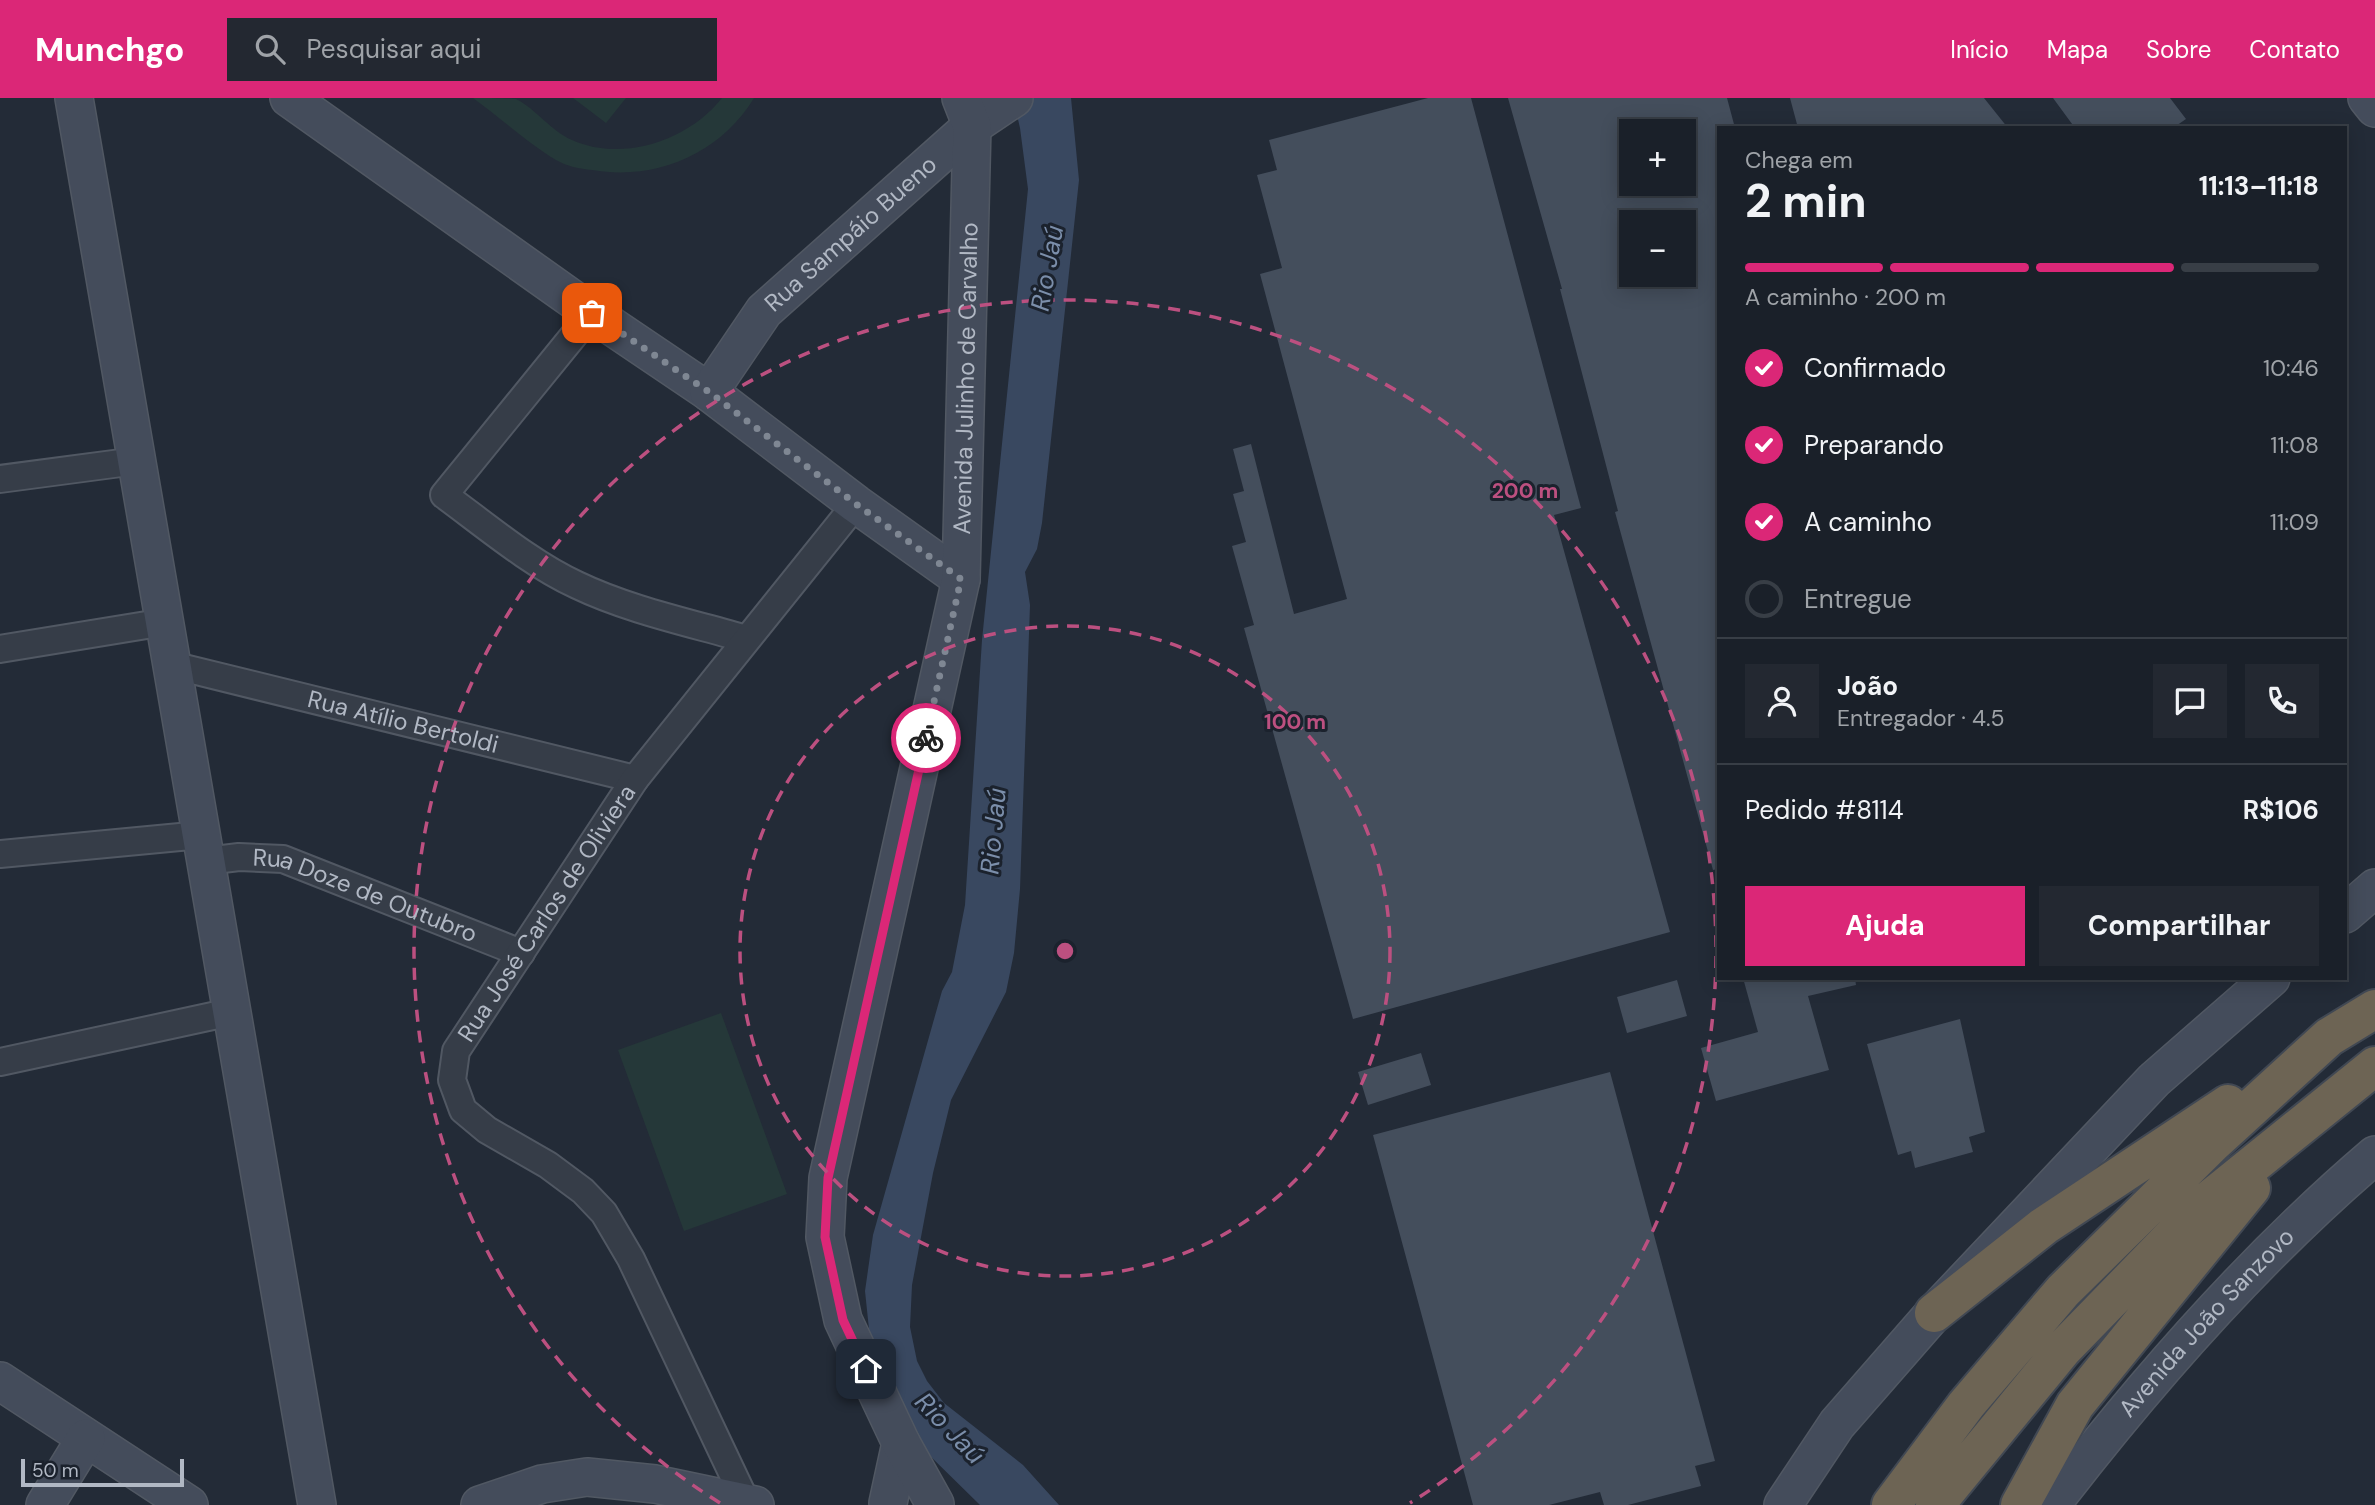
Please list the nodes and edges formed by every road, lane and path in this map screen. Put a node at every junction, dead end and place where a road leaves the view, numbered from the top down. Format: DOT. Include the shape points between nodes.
graph roads {
  1 [pos="74,98"];
  2 [pos="289,98"];
  3 [pos="1014,98"];
  4 [pos="2367,98"];
  5 [pos="2375,108"];
  6 [pos="967,112"];
  7 [pos="592,313"];
  8 [pos="709,392"];
  9 [pos="136,461"];
  10 [pos="0,479"];
  11 [pos="856,504"];
  12 [pos="961,579"];
  13 [pos="164,622"];
  14 [pos="746,639"];
  15 [pos="0,649"];
  16 [pos="172,665"];
  17 [pos="635,779"];
  18 [pos="203,848"];
  19 [pos="0,854"];
  20 [pos="2375,888"];
  21 [pos="2347,912"];
  22 [pos="521,953"];
  23 [pos="2269,980"];
  24 [pos="2375,1009"];
  25 [pos="231,1012"];
  26 [pos="2329,1037"];
  27 [pos="0,1062"];
  28 [pos="2375,1066"];
  29 [pos="2306,1120"];
  30 [pos="2375,1155"];
  31 [pos="1934,1313"];
  32 [pos="0,1381"];
  33 [pos="86,1438"];
  34 [pos="901,1443"];
  35 [pos="750,1504"];
  36 [pos="887,1504"];
  37 [pos="45,1505"];
  38 [pos="189,1505"];
  39 [pos="317,1505"];
  40 [pos="480,1505"];
  41 [pos="935,1505"];
  42 [pos="1783,1505"];
  43 [pos="1891,1505"];
  44 [pos="1935,1505"];
  45 [pos="2020,1505"];
  46 [pos="2051,1505"];
  1 -- 9 [label="street"];
  2 -- 7 [label="street"];
  3 -- 6 [label="street, Rua Sampáio Bueno"];
  4 -- 5 [label="street"];
  6 -- 8 [label="street, Rua Sampáio Bueno" via="764,311"];
  6 -- 12 [label="street, Avenida Julinho de Carvalho"];
  7 -- 8 [label="street"];
  7 -- 14 [label="street" via="444,495 516,548 577,585"];
  8 -- 11 [label="street"];
  9 -- 10 [label="street"];
  9 -- 13 [label="street"];
  11 -- 12 [label="street"];
  11 -- 14 [label="street, Rua José Carlos de Oliviera"];
  12 -- 34 [label="street, Avenida Julinho de Carvalho" via="828,1178 825,1237 843,1320"];
  13 -- 15 [label="street"];
  13 -- 16 [label="street"];
  14 -- 17 [label="street, Rua José Carlos de Oliviera"];
  16 -- 17 [label="street, Rua Atílio Bertoldi"];
  16 -- 18 [label="street"];
  17 -- 22 [label="street, Rua José Carlos de Oliviera"];
  18 -- 19 [label="street, Rua Doze de Outubro"];
  18 -- 22 [label="street, Rua Doze de Outubro" via="239,857 283,859"];
  18 -- 25 [label="street"];
  20 -- 21 [label="street"];
  22 -- 35 [label="street, Rua José Carlos de Oliviera" via="456,1051 452,1080 463,1110 548,1165 604,1213 631,1259"];
  23 -- 31 [label="street" via="2154,1080"];
  24 -- 26 [label="highway"];
  25 -- 27 [label="street"];
  25 -- 39 [label="street"];
  26 -- 31 [label="highway" via="2044,1226"];
  26 -- 43 [label="highway" via="2063,1290 1966,1405"];
  28 -- 29 [label="highway"];
  29 -- 44 [label="highway" via="2204,1205 2063,1349"];
  29 -- 45 [label="highway" via="2075,1405"];
  30 -- 46 [label="street, Avenida João Sanzovo" via="2317,1205 2216,1308"];
  31 -- 42 [label="street" via="1837,1424"];
  32 -- 33 [label="street"];
  33 -- 37 [label="street"];
  33 -- 38 [label="street"];
  34 -- 36 [label="street, Avenida Julinho de Carvalho"];
  34 -- 41 [label="street, Avenida Julinho de Carvalho"];
  35 -- 40 [label="street" via="655,1484 587,1477 542,1484"];
  36 -- 41 [label="street, Avenida Julinho de Carvalho" via="907,1493"];
}
